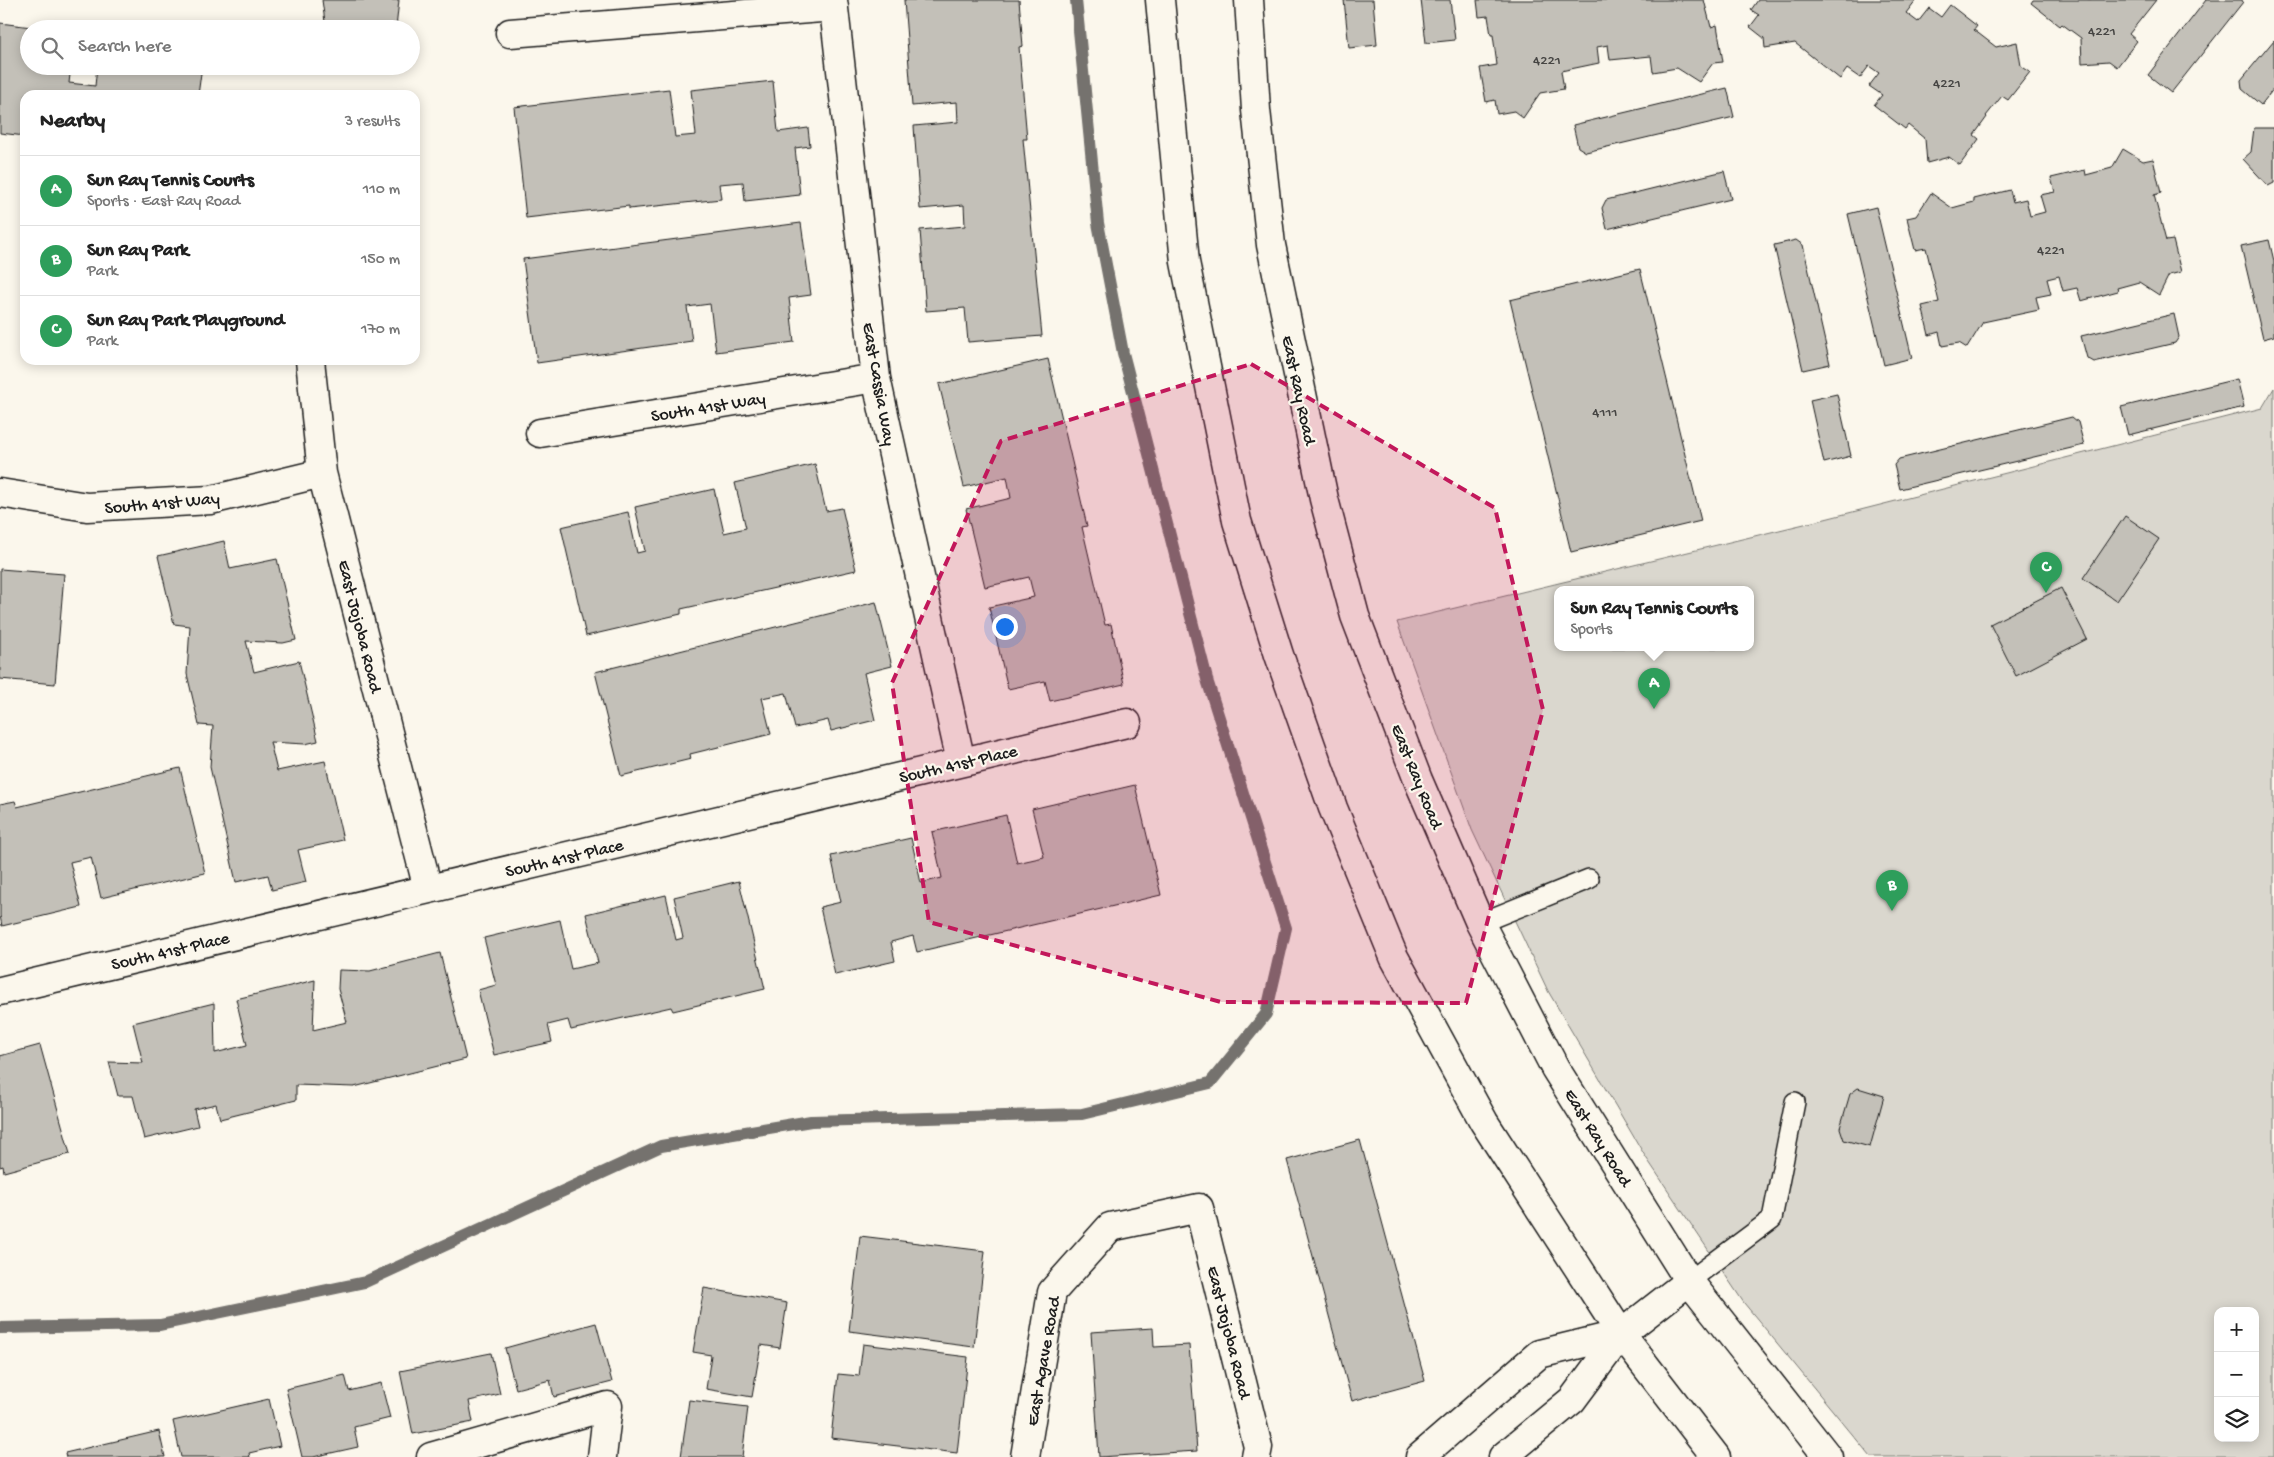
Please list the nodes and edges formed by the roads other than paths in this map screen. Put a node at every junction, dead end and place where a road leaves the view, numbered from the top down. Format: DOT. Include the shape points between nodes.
graph roads {
  1 [pos="1160,0"];
  2 [pos="1249,0"];
  3 [pos="833,4"];
  4 [pos="510,33"];
  5 [pos="311,365"];
  6 [pos="876,378"];
  7 [pos="540,433"];
  8 [pos="322,473"];
  9 [pos="0,493"];
  10 [pos="1127,723"];
  11 [pos="961,762"];
  12 [pos="1590,879"];
  13 [pos="428,889"];
  14 [pos="1480,923"];
  15 [pos="0,991"];
  16 [pos="1795,1102"];
  17 [pos="1198,1208"];
  18 [pos="1689,1281"];
  19 [pos="1622,1334"];
  20 [pos="432,1457"];
  21 [pos="602,1457"];
  22 [pos="1025,1457"];
  23 [pos="1256,1457"];
  24 [pos="1420,1457"];
  25 [pos="1503,1457"];
  26 [pos="1716,1457"];
  27 [pos="1828,1457"];
  1 -- 19 [label="street" via="1185,262 1237,521 1279,655 1333,808 1394,957 1484,1122"];
  2 -- 14 [label="street, East Ray Road" via="1256,110 1271,245 1324,499 1356,616 1418,780"];
  3 -- 4 [label="street"];
  3 -- 6 [label="street, East Cassia Way"];
  5 -- 8 [label="street, East Jojoba Road"];
  6 -- 7 [label="street, South 41st Way"];
  6 -- 11 [label="street, East Cassia Way"];
  8 -- 9 [label="street, South 41st Way" via="211,500 87,508"];
  8 -- 13 [label="street, East Jojoba Road"];
  10 -- 11 [label="street, South 41st Place"];
  11 -- 13 [label="street, South 41st Place"];
  12 -- 14 [label="lane"];
  13 -- 15 [label="street, South 41st Place"];
  14 -- 18 [label="street, East Ray Road" via="1555,1068"];
  16 -- 18 [label="lane" via="1772,1219"];
  17 -- 22 [label="street, East Agave Road" via="1110,1227 1052,1292"];
  17 -- 23 [label="street, East Jojoba Road" via="1258,1446"];
  18 -- 19 [label="street"];
  18 -- 27 [label="street, East Ray Road"];
  19 -- 24 [label="street" via="1539,1354"];
  19 -- 25 [label="street" via="1572,1400"];
  19 -- 26 [label="street"];
  20 -- 21 [label="street" via="608,1406"];
}
